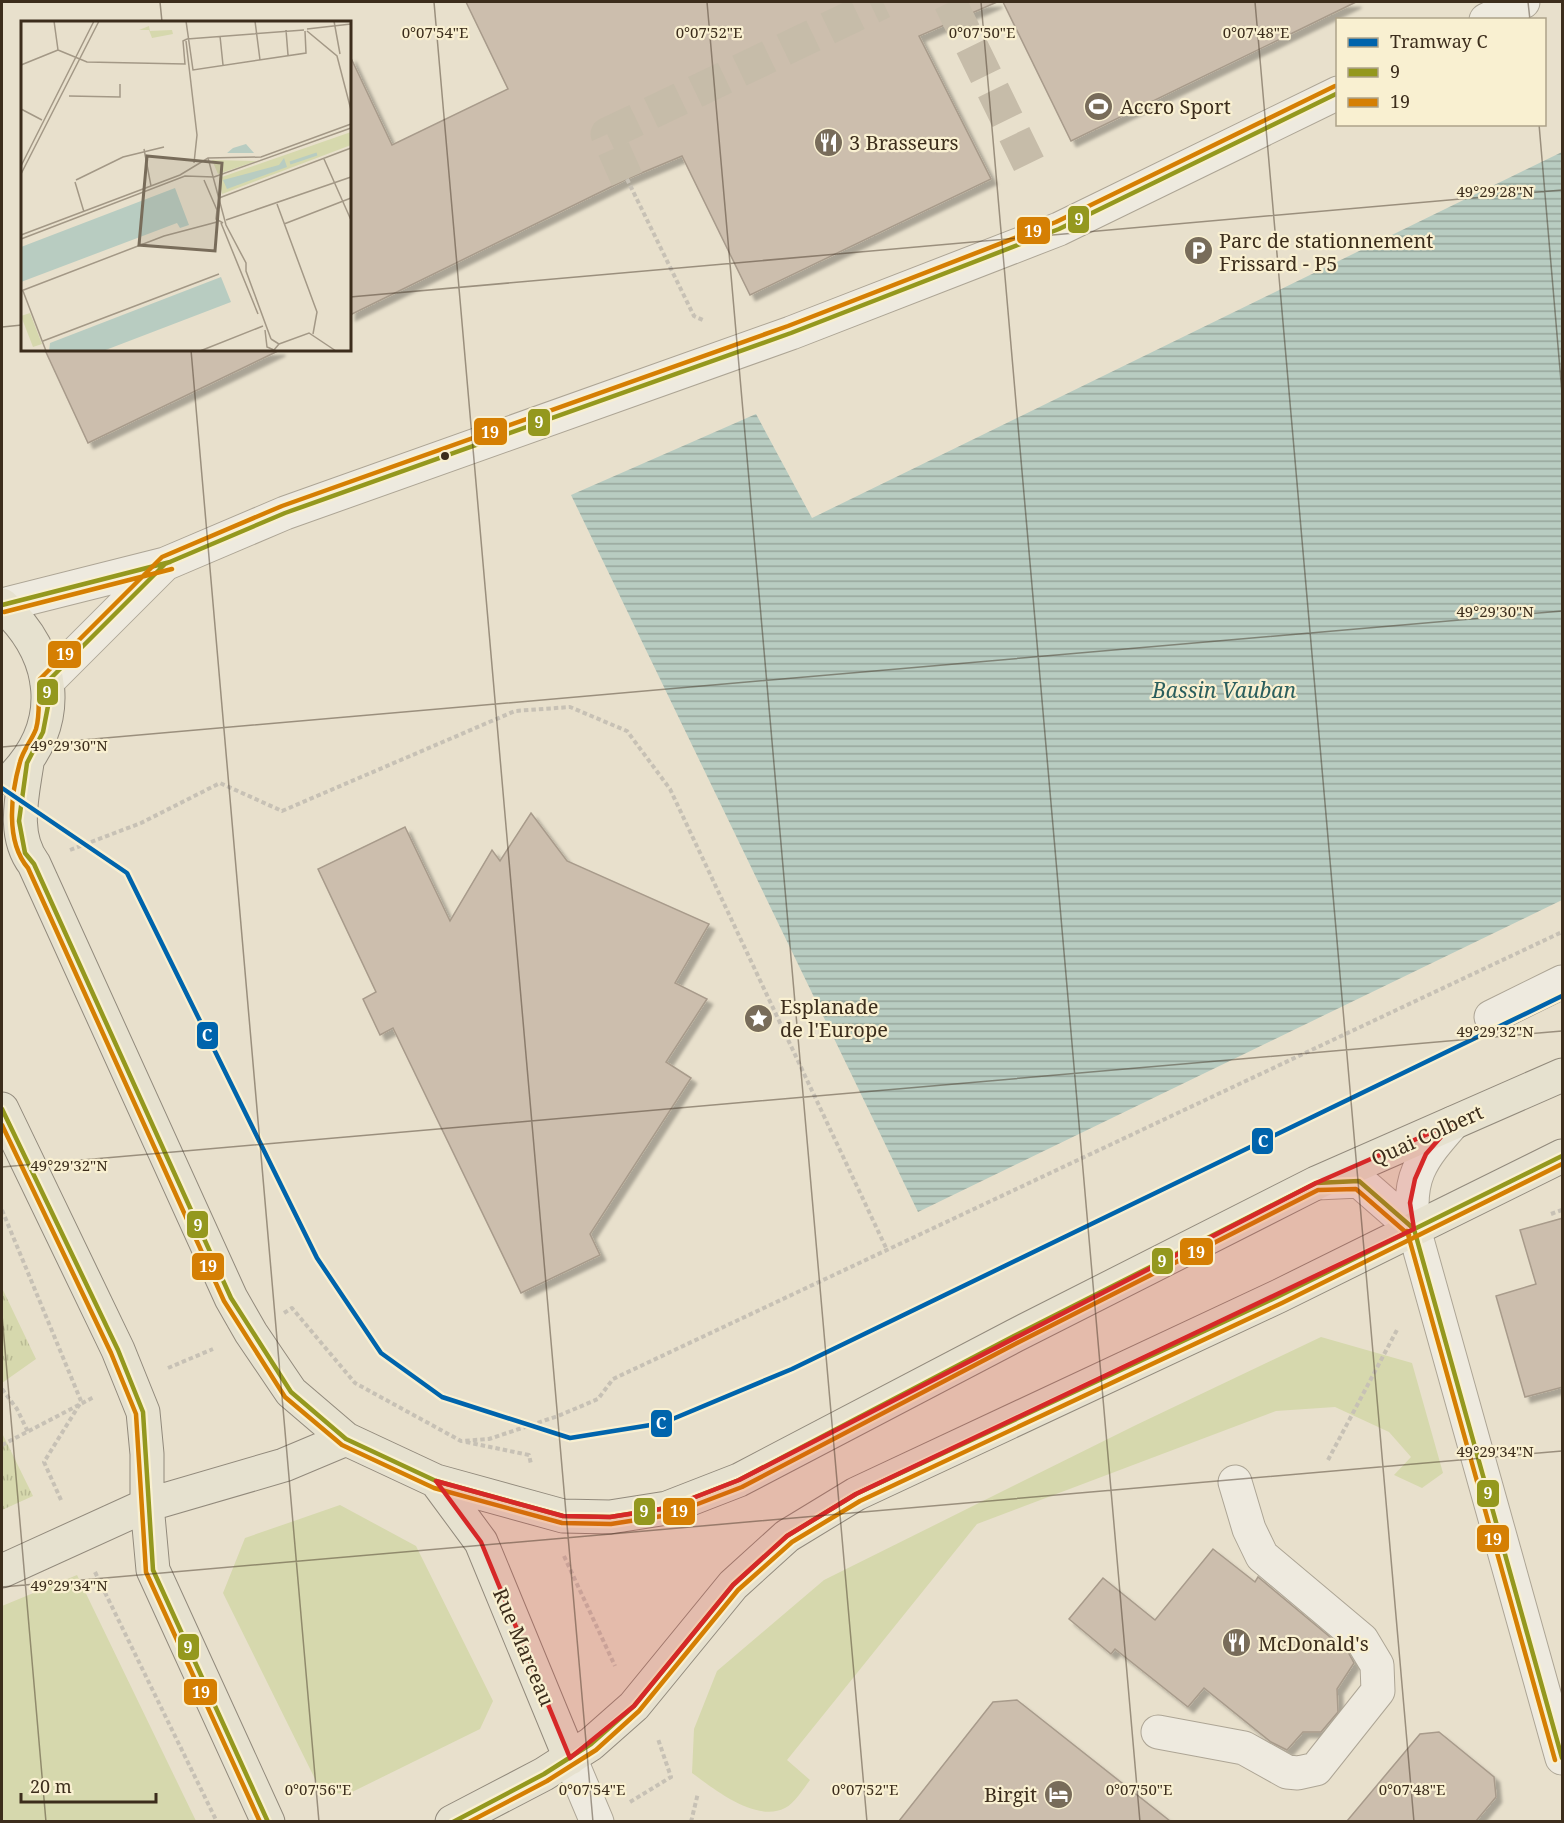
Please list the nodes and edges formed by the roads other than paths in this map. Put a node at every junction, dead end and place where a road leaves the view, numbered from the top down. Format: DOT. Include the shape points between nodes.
graph roads {
  1 [pos="1523,2"];
  2 [pos="1490,18"];
  3 [pos="1336,94"];
  4 [pos="165,564"];
  5 [pos="2,605"];
  6 [pos="47,682"];
  7 [pos="27,763"];
  8 [pos="2,789"];
  9 [pos="1563,982"];
  10 [pos="1491,1017"];
  11 [pos="1563,1075"];
  12 [pos="2,1109"];
  13 [pos="1453,1123"];
  14 [pos="1563,1156"];
  15 [pos="1316,1184"];
  16 [pos="1414,1229"];
  17 [pos="346,1439"];
  18 [pos="436,1480"];
  19 [pos="1235,1482"];
  20 [pos="147,1505"];
  21 [pos="2,1571"];
  22 [pos="1158,1732"];
  23 [pos="570,1758"];
  24 [pos="1563,1758"];
  25 [pos="268,1821"];
  26 [pos="452,1821"];
  27 [pos="597,1821"];
  1 -- 2 [label="street"];
  3 -- 4 [label="street" via="1059,229 756,344 285,513"];
  4 -- 5 [label="street"];
  4 -- 6 [label="street"];
  5 -- 6 [label="main road" via="24,626 39,653"];
  6 -- 7 [label="main road" via="43,732"];
  7 -- 8 [label="main road"];
  7 -- 17 [label="main road, Quai Colbert" via="19,821 26,853 231,1298 291,1392"];
  9 -- 10 [label="street"];
  11 -- 13 [label="main road, Quai Colbert"];
  12 -- 20 [label="main road" via="143,1412"];
  13 -- 15 [label="main road, Quai Colbert"];
  13 -- 16 [label="street" via="1426,1154 1415,1179 1410,1203"];
  14 -- 16 [label="main road"];
  15 -- 16 [label="street" via="1359,1181"];
  15 -- 18 [label="main road, Quai Colbert" via="739,1480 667,1508 610,1517 563,1516"];
  16 -- 23 [label="main road" via="856,1494 787,1536 733,1585 633,1706"];
  16 -- 24 [label="street"];
  17 -- 18 [label="main road, Quai Colbert"];
  17 -- 20 [label="main road" via="284,1465"];
  18 -- 23 [label="main road, Rue Marceau" via="481,1542"];
  19 -- 22 [label="street" via="1262,1556 1362,1640 1377,1665 1378,1691 1316,1769 1298,1773 1287,1772 1244,1748"];
  20 -- 21 [label="main road"];
  20 -- 25 [label="main road" via="153,1570"];
  23 -- 26 [label="main road"];
  23 -- 27 [label="street, Rue Marceau"];
}
